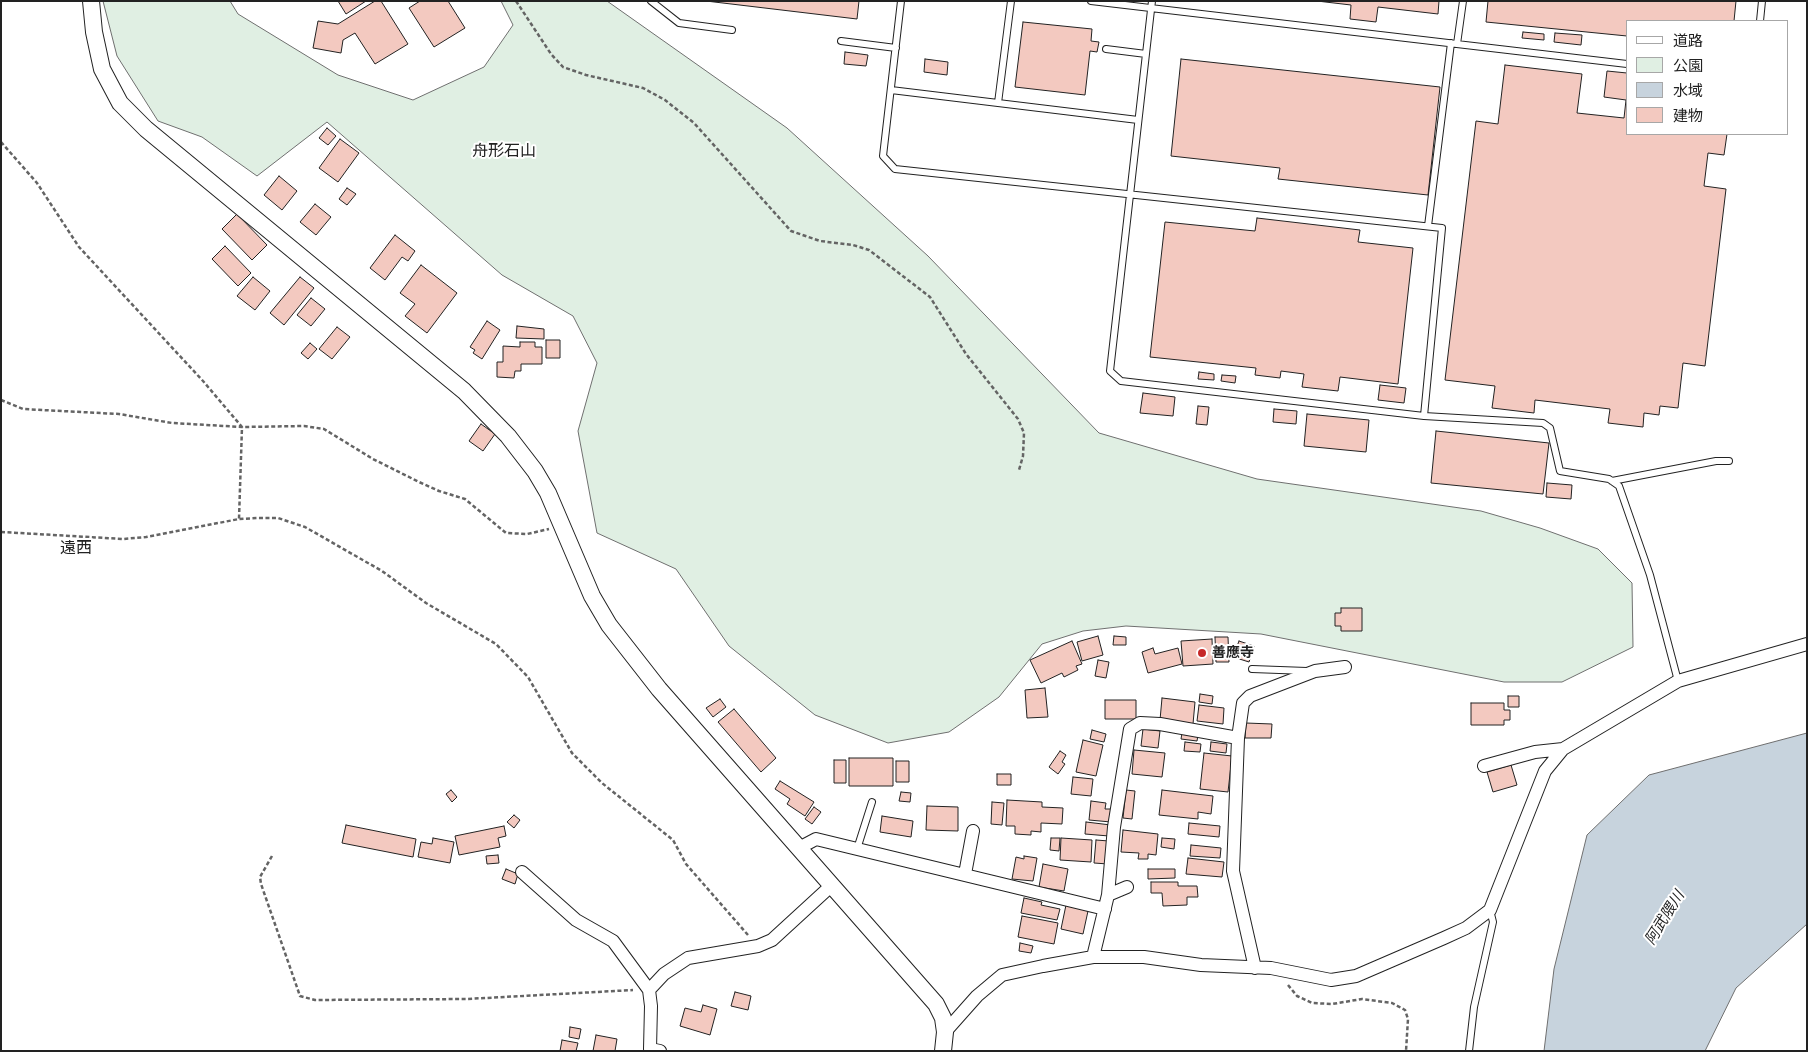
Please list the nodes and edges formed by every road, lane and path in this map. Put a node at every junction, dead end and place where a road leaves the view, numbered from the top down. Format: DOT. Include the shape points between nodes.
graph roads {
  1 [pos="91,1"];
  2 [pos="516,1"];
  3 [pos="651,1"];
  4 [pos="901,1"];
  5 [pos="1011,1"];
  6 [pos="1091,1"];
  7 [pos="1462,1"];
  8 [pos="1762,1"];
  9 [pos="1152,4"];
  10 [pos="1760,20"];
  11 [pos="732,30"];
  12 [pos="841,41"];
  13 [pos="1454,44"];
  14 [pos="896,48"];
  15 [pos="1106,49"];
  16 [pos="1146,54"];
  17 [pos="1626,64"];
  18 [pos="891,90"];
  19 [pos="998,103"];
  20 [pos="1138,120"];
  21 [pos="1,142"];
  22 [pos="1130,193"];
  23 [pos="1428,226"];
  24 [pos="1,400"];
  25 [pos="1424,416"];
  26 [pos="242,427"];
  27 [pos="1729,461"];
  28 [pos="1019,470"];
  29 [pos="1612,481"];
  30 [pos="239,518"];
  31 [pos="562,525"];
  32 [pos="1,532"];
  33 [pos="1807,644"];
  34 [pos="1345,667"];
  35 [pos="1252,669"];
  36 [pos="1315,671"];
  37 [pos="1678,681"];
  38 [pos="1238,738"];
  39 [pos="1563,749"];
  40 [pos="1484,766"];
  41 [pos="872,802"];
  42 [pos="973,831"];
  43 [pos="799,848"];
  44 [pos="857,849"];
  45 [pos="272,856"];
  46 [pos="522,872"];
  47 [pos="965,874"];
  48 [pos="832,885"];
  49 [pos="1127,888"];
  50 [pos="1108,895"];
  51 [pos="1105,909"];
  52 [pos="1490,910"];
  53 [pos="758,946"];
  54 [pos="1093,957"];
  55 [pos="1255,968"];
  56 [pos="1271,968"];
  57 [pos="649,990"];
  58 [pos="945,1032"];
  59 [pos="660,1051"];
  60 [pos="943,1051"];
  61 [pos="1406,1051"];
  62 [pos="1469,1051"];
  1 -- 31 [label="street" via="102,69 120,103 146,129 464,391 492,418 535,471"];
  2 -- 28 [label="path" via="563,67 643,88 665,100 694,123 792,231 820,241 869,250 930,297 966,354 1018,419 1024,433"];
  3 -- 11 [label="lane" via="679,24"];
  4 -- 14 [label="lane"];
  5 -- 19 [label="lane"];
  6 -- 9 [label="lane"];
  7 -- 13 [label="lane"];
  8 -- 10 [label="lane"];
  9 -- 13 [label="lane"];
  9 -- 16 [label="lane"];
  12 -- 14 [label="lane"];
  13 -- 17 [label="lane"];
  13 -- 23 [label="lane"];
  14 -- 18 [label="lane"];
  15 -- 16 [label="lane"];
  16 -- 20 [label="lane"];
  18 -- 19 [label="lane"];
  18 -- 22 [label="lane" via="883,156 896,169"];
  19 -- 20 [label="lane"];
  20 -- 22 [label="lane"];
  21 -- 26 [label="path" via="37,183 79,247"];
  22 -- 23 [label="lane"];
  22 -- 25 [label="lane" via="1110,371 1120,381"];
  23 -- 25 [label="lane" via="1442,228"];
  24 -- 26 [label="path" via="23,409 119,414 172,423"];
  25 -- 29 [label="lane" via="1543,423 1550,428 1560,471"];
  26 -- 30 [label="path"];
  26 -- 31 [label="path" via="304,426 324,429 418,482 465,499 506,533 527,534"];
  27 -- 29 [label="lane"];
  29 -- 37 [label="lane" via="1619,486 1650,575"];
  30 -- 32 [label="path" via="123,539"];
  30 -- 53 [label="path" via="278,518 305,527 382,571 426,603 496,644 528,677 572,753 602,783 673,840 686,864"];
  31 -- 43 [label="street" via="592,596 620,640"];
  33 -- 37 [label="street"];
  34 -- 36 [label="street"];
  35 -- 36 [label="lane"];
  36 -- 38 [label="street" via="1250,696 1243,703"];
  37 -- 39 [label="street"];
  38 -- 50 [label="street" via="1160,724 1140,723 1130,729 1114,827"];
  38 -- 55 [label="street" via="1232,871"];
  39 -- 40 [label="street" via="1535,752"];
  39 -- 52 [label="street" via="1544,771"];
  41 -- 44 [label="lane"];
  42 -- 47 [label="street"];
  43 -- 44 [label="street" via="816,839"];
  43 -- 48 [label="street"];
  44 -- 47 [label="street"];
  45 -- 57 [label="path" via="260,877 261,884 300,996 315,1000 467,999"];
  46 -- 57 [label="street" via="576,920 613,942"];
  47 -- 51 [label="street"];
  48 -- 53 [label="street" via="772,940"];
  48 -- 58 [label="street" via="936,1004"];
  49 -- 50 [label="street"];
  50 -- 51 [label="street"];
  51 -- 54 [label="street"];
  52 -- 56 [label="street" via="1466,928 1356,976 1331,980"];
  52 -- 62 [label="lane" via="1493,922 1474,1007"];
  53 -- 57 [label="street" via="688,958 664,974"];
  54 -- 55 [label="street" via="1144,957"];
  54 -- 58 [label="street" via="1002,975 977,996"];
  55 -- 56 [label="street"];
  56 -- 61 [label="path" via="1297,996 1312,1003 1332,1004 1362,999 1392,1003 1405,1010 1408,1019"];
  57 -- 59 [label="street" via="650,1049"];
  58 -- 60 [label="street"];
}
